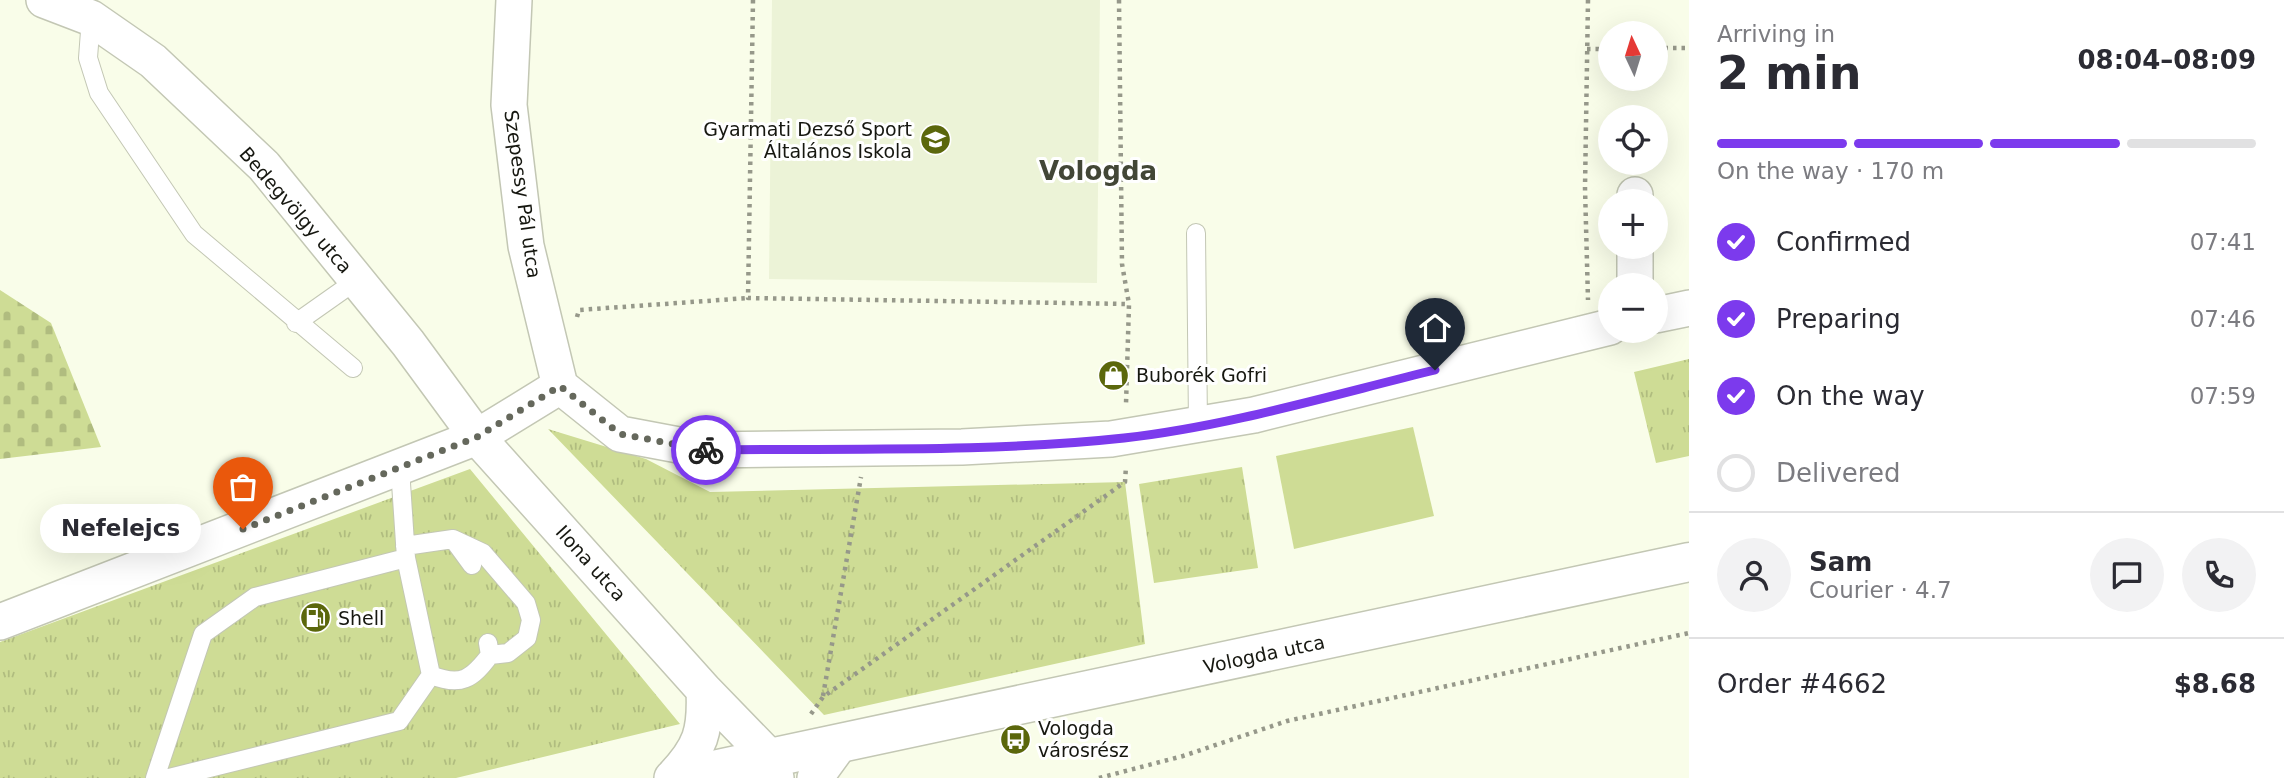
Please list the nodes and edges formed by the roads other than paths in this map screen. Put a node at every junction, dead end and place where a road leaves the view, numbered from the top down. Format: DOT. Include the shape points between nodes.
graph roads {
  1 [pos="44,0"];
  2 [pos="514,0"];
  3 [pos="91,18"];
  4 [pos="1196,233"];
  5 [pos="357,280"];
  6 [pos="1689,308"];
  7 [pos="1668,312"];
  8 [pos="296,323"];
  9 [pos="1598,329"];
  10 [pos="352,368"];
  11 [pos="560,386"];
  12 [pos="1198,425"];
  13 [pos="477,437"];
  14 [pos="400,468"];
  15 [pos="453,539"];
  16 [pos="405,552"];
  17 [pos="1689,562"];
  18 [pos="472,565"];
  19 [pos="0,622"];
  20 [pos="431,675"];
  21 [pos="704,690"];
  22 [pos="839,745"];
  23 [pos="773,769"];
  24 [pos="155,778"];
  25 [pos="169,778"];
  26 [pos="674,778"];
  27 [pos="816,778"];
  1 -- 3 [label="street, Bedegvölgy utca"];
  2 -- 11 [label="street, Szepessy Pál utca" via="509,105 526,246"];
  3 -- 5 [label="street, Bedegvölgy utca" via="153,61 264,166"];
  3 -- 8 [label="lane" via="88,58 106,104 194,234"];
  4 -- 12 [label="lane"];
  5 -- 8 [label="lane"];
  5 -- 13 [label="street, Bedegvölgy utca"];
  6 -- 7 [label="street"];
  8 -- 10 [label="lane"];
  9 -- 12 [label="street"];
  11 -- 12 [label="street" via="620,434 705,450 962,447 1125,438"];
  11 -- 13 [label="street"];
  13 -- 14 [label="street"];
  13 -- 21 [label="street, Ilona utca"];
  14 -- 16 [label="lane"];
  14 -- 19 [label="street"];
  15 -- 16 [label="lane"];
  15 -- 18 [label="lane"];
  15 -- 20 [label="lane" via="483,553 526,603 531,620 527,638 508,653 489,649 475,676 449,682"];
  16 -- 20 [label="lane"];
  16 -- 24 [label="lane" via="255,597 203,634"];
  17 -- 22 [label="street, Vologda utca"];
  20 -- 25 [label="lane" via="399,721"];
  21 -- 23 [label="street, Ilona utca"];
  21 -- 26 [label="street" via="701,741"];
  22 -- 23 [label="street, Vologda utca"];
  22 -- 27 [label="street"];
  23 -- 26 [label="street, Vologda utca"];
}
